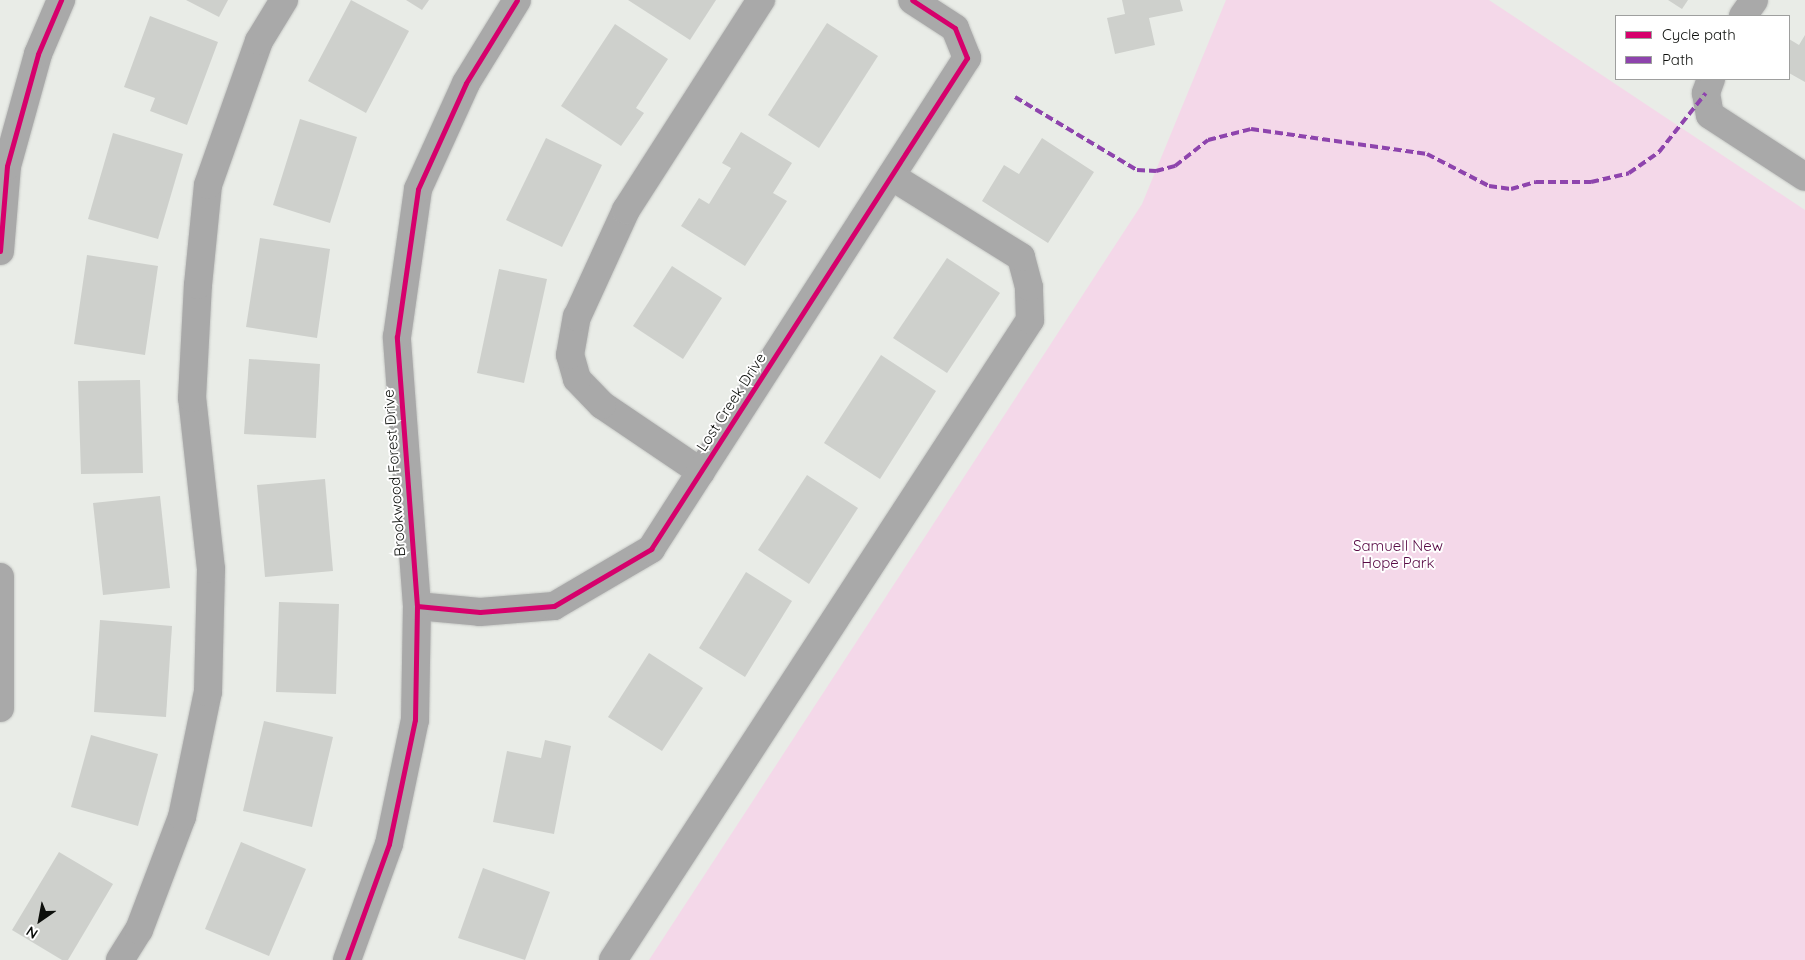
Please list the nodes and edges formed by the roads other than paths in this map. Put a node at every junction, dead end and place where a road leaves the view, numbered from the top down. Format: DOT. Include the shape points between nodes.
graph roads {
  1 [pos="61,0"];
  2 [pos="284,0"];
  3 [pos="517,0"];
  4 [pos="761,0"];
  5 [pos="912,0"];
  6 [pos="1754,0"];
  7 [pos="1744,15"];
  8 [pos="1711,80"];
  9 [pos="891,176"];
  10 [pos="1805,177"];
  11 [pos="0,251"];
  12 [pos="701,472"];
  13 [pos="0,578"];
  14 [pos="417,606"];
  15 [pos="0,708"];
  16 [pos="120,960"];
  17 [pos="347,960"];
  18 [pos="613,960"];
  1 -- 11 [label="street" via="38,54 7,166"];
  2 -- 16 [label="street" via="259,41 208,184 192,398 211,569 208,692 182,817 138,930"];
  3 -- 14 [label="street, Brookwood Forest Drive" via="466,83 418,189 396,337"];
  4 -- 12 [label="street" via="626,210 577,317 570,355 577,379 602,406"];
  5 -- 9 [label="street, Lost Creek Drive" via="955,28 967,58"];
  6 -- 7 [label="street"];
  8 -- 10 [label="street" via="1706,93 1710,116"];
  9 -- 12 [label="street, Lost Creek Drive"];
  9 -- 18 [label="street" via="1021,257 1029,287 1030,320"];
  12 -- 14 [label="street, Lost Creek Drive" via="651,549 554,606 480,612"];
  13 -- 15 [label="street"];
  14 -- 17 [label="street, Brookwood Forest Drive" via="415,720 389,844"];
}
